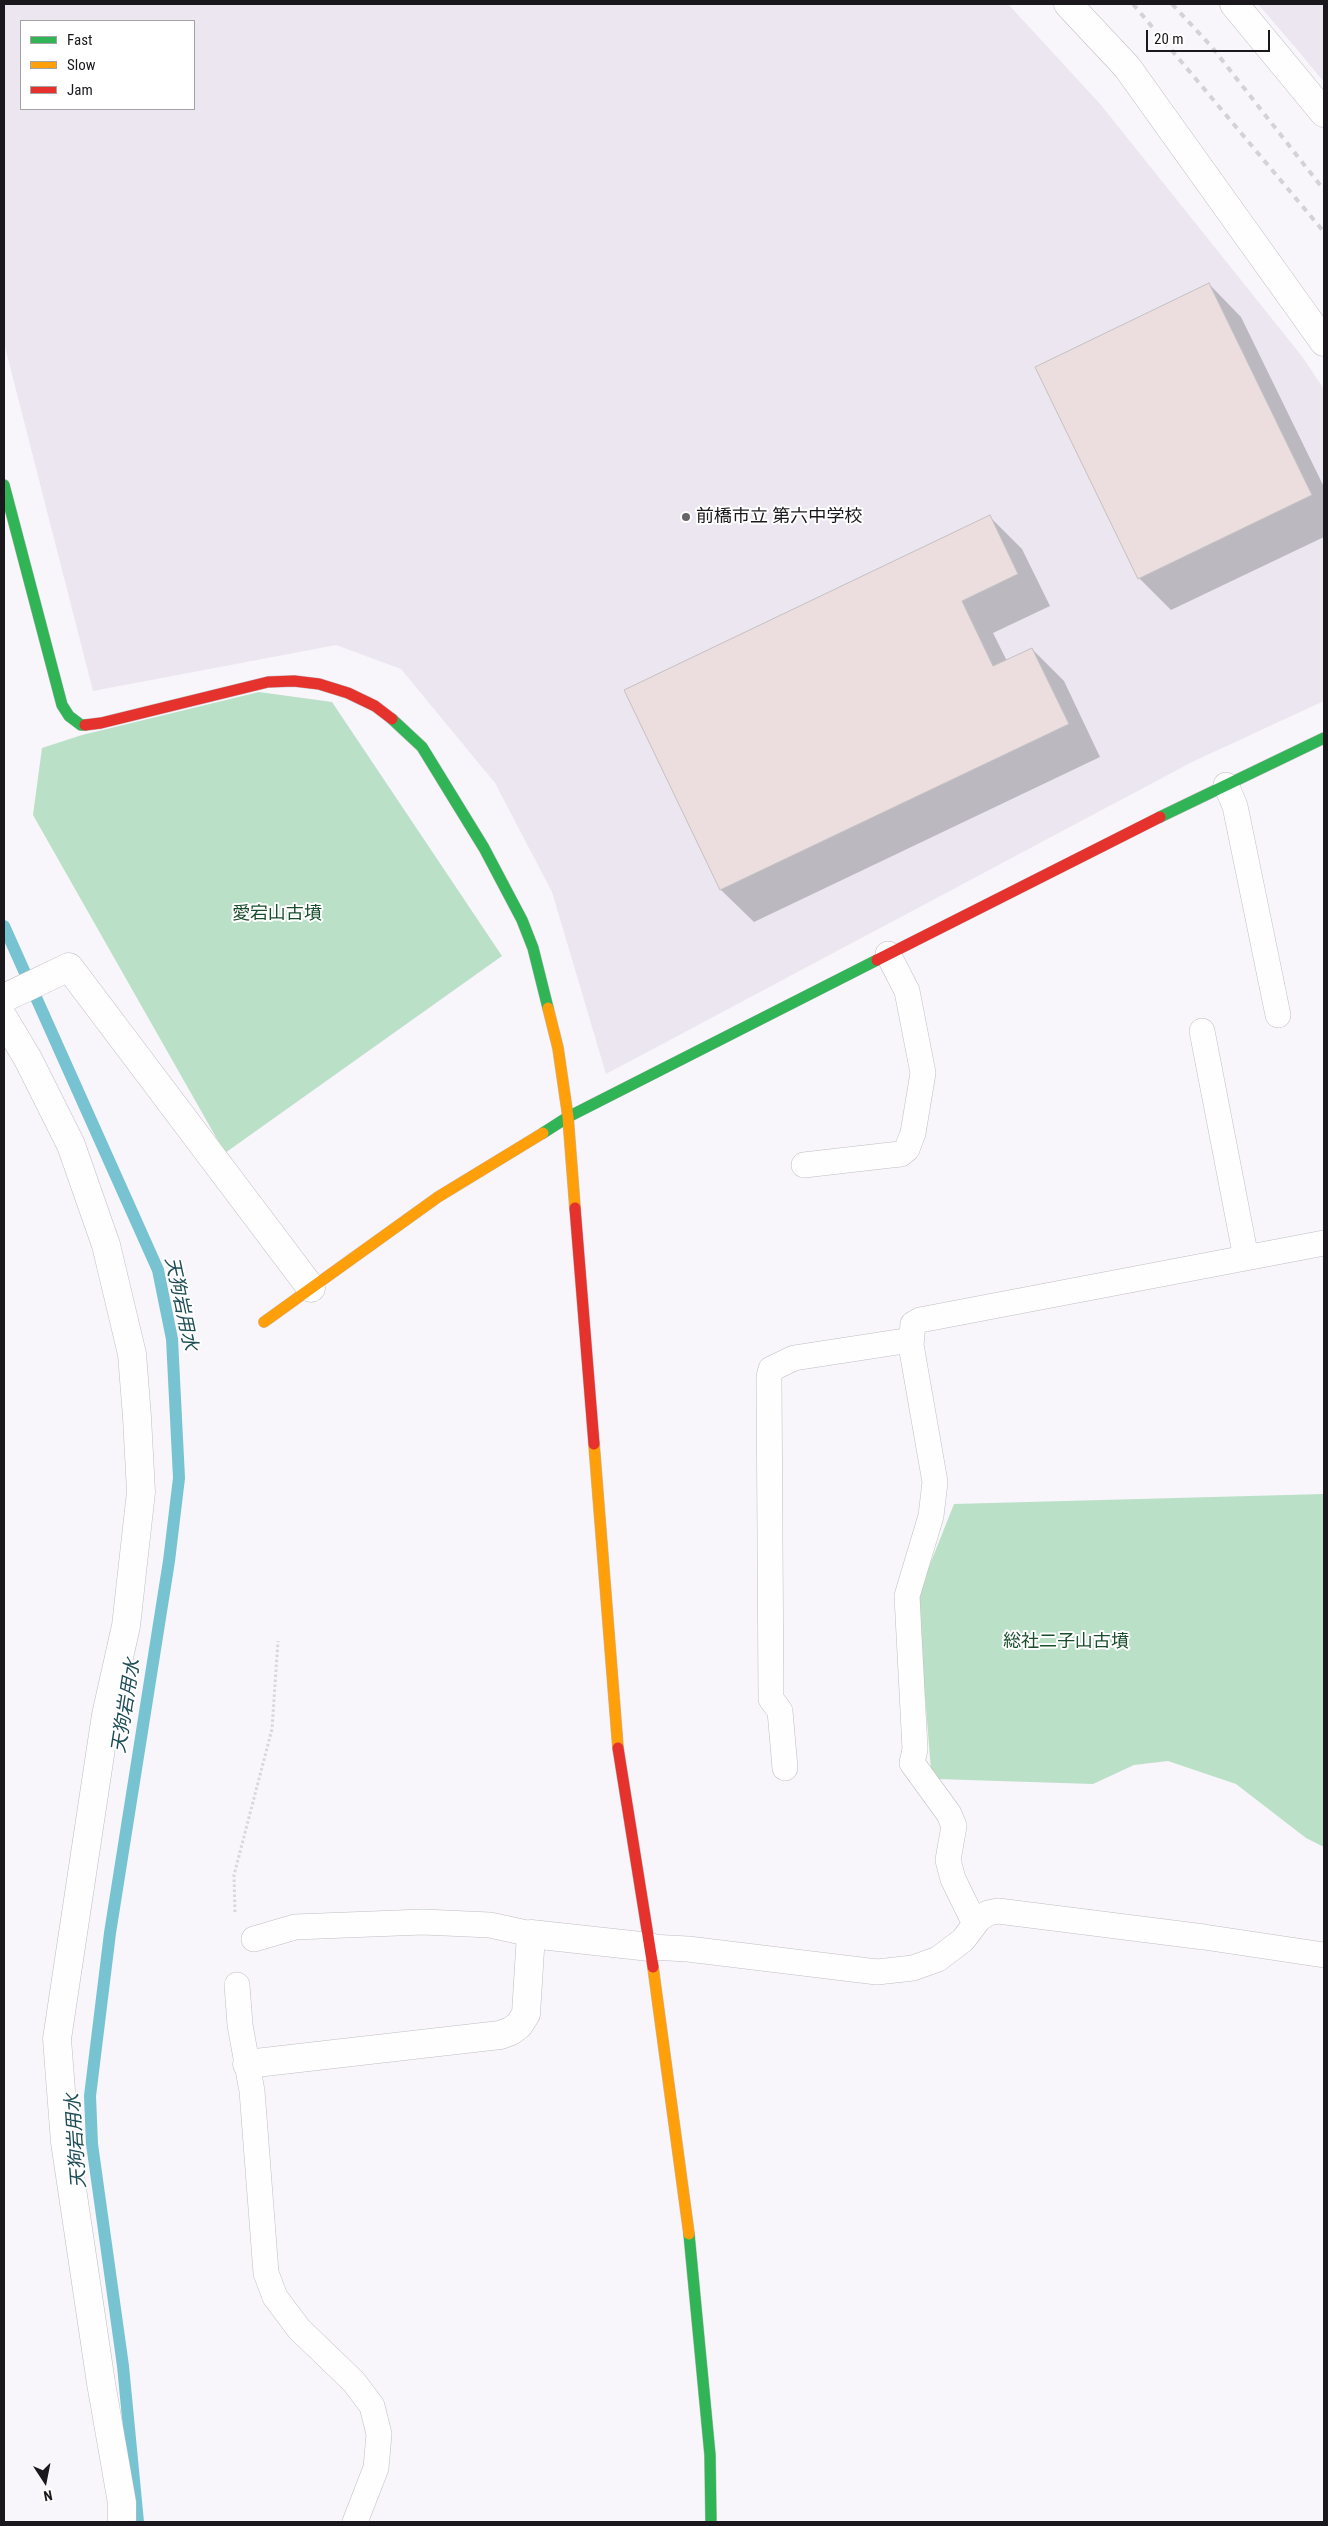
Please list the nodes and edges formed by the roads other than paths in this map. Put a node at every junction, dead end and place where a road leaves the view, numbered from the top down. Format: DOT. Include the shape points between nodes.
graph roads {
  1 [pos="1068,4"];
  2 [pos="1234,4"];
  3 [pos="1324,113"];
  4 [pos="1324,342"];
  5 [pos="4,485"];
  6 [pos="1324,738"];
  7 [pos="1226,785"];
  8 [pos="888,954"];
  9 [pos="4,998"];
  10 [pos="1278,1016"];
  11 [pos="4,1019"];
  12 [pos="1202,1031"];
  13 [pos="568,1116"];
  14 [pos="804,1165"];
  15 [pos="1324,1243"];
  16 [pos="1246,1258"];
  17 [pos="311,1288"];
  18 [pos="264,1322"];
  19 [pos="911,1340"];
  20 [pos="785,1768"];
  21 [pos="975,1924"];
  22 [pos="531,1934"];
  23 [pos="254,1940"];
  24 [pos="650,1947"];
  25 [pos="1324,1955"];
  26 [pos="237,1985"];
  27 [pos="247,2064"];
  28 [pos="122,2522"];
  29 [pos="355,2522"];
  30 [pos="711,2522"];
  1 -- 4 [label="street" via="1126,67"];
  2 -- 3 [label="street"];
  5 -- 13 [label="street" via="62,705 69,716 81,725 246,686 294,681 319,684 375,706 400,724 422,747 484,848 528,934 558,1048"];
  6 -- 7 [label="street"];
  7 -- 8 [label="street"];
  7 -- 10 [label="lane" via="1235,806"];
  8 -- 13 [label="street"];
  8 -- 14 [label="lane" via="907,991 923,1072 913,1133 907,1149 900,1154"];
  9 -- 17 [label="street" via="69,968"];
  11 -- 28 [label="street" via="28,1059 71,1146 106,1245 132,1354 135,1381 141,1492 130,1599 105,1725 57,2039 67,2152 122,2503"];
  12 -- 16 [label="lane"];
  13 -- 17 [label="street" via="438,1197"];
  13 -- 24 [label="street" via="620,1763"];
  15 -- 16 [label="lane"];
  16 -- 19 [label="lane" via="920,1320 913,1324"];
  17 -- 18 [label="street"];
  19 -- 20 [label="lane" via="794,1358 770,1369 772,1699 780,1711"];
  19 -- 21 [label="lane" via="935,1482 932,1516 907,1596 915,1749 912,1763 954,1826 948,1860 953,1879"];
  21 -- 24 [label="lane" via="963,1940 938,1958 913,1968 877,1972"];
  21 -- 25 [label="lane" via="988,1913 998,1911"];
  22 -- 23 [label="lane" via="490,1925 423,1922 295,1927"];
  22 -- 24 [label="street"];
  22 -- 27 [label="street" via="526,2014 511,2031 500,2035"];
  24 -- 30 [label="street" via="698,2311 710,2454"];
  26 -- 27 [label="lane"];
  27 -- 29 [label="lane" via="252,2091 266,2273 275,2296 299,2329 354,2382 372,2406 379,2434 376,2468"];
}
